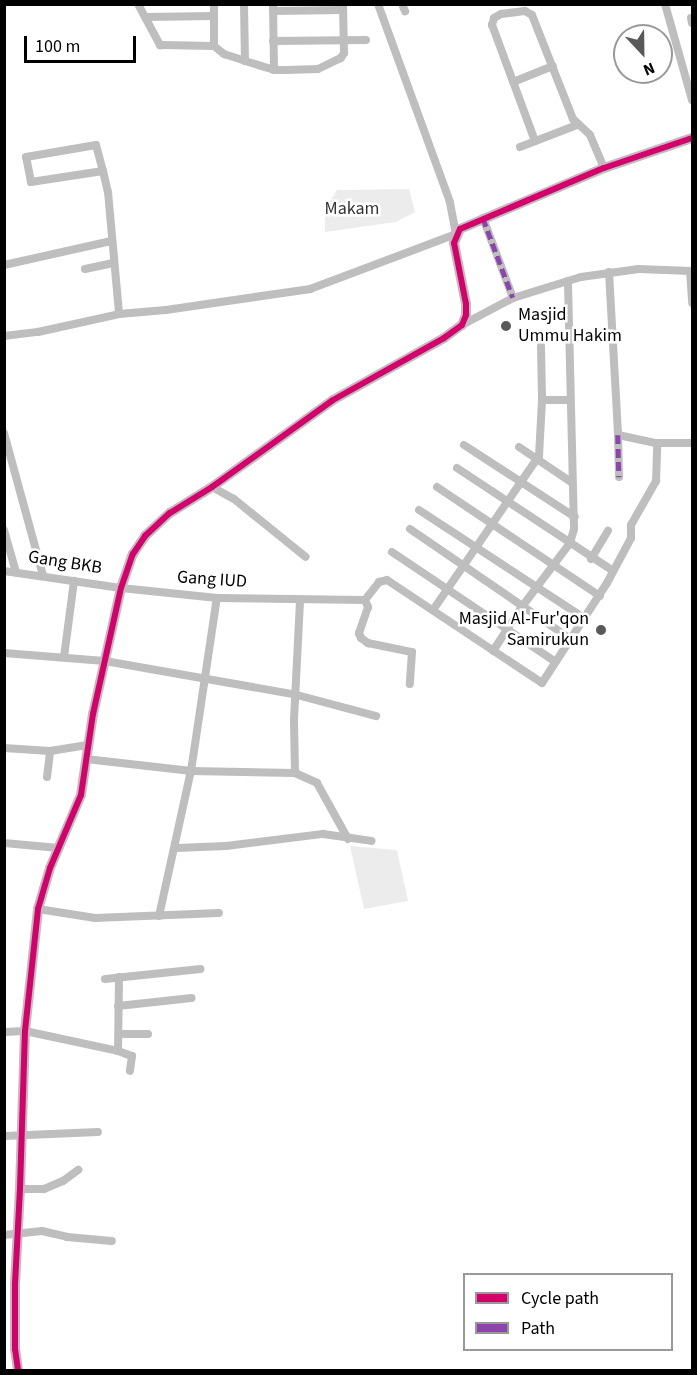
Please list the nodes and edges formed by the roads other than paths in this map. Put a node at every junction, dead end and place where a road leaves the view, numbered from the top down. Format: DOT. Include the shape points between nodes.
graph roads {
  1 [pos="138,4"];
  2 [pos="214,4"];
  3 [pos="244,4"];
  4 [pos="378,4"];
  5 [pos="665,4"];
  6 [pos="343,7"];
  7 [pos="273,8"];
  8 [pos="214,16"];
  9 [pos="145,17"];
  10 [pos="344,40"];
  11 [pos="366,40"];
  12 [pos="273,41"];
  13 [pos="214,46"];
  14 [pos="245,61"];
  15 [pos="553,66"];
  16 [pos="274,70"];
  17 [pos="513,82"];
  18 [pos="693,100"];
  19 [pos="577,124"];
  20 [pos="693,138"];
  21 [pos="535,141"];
  22 [pos="520,147"];
  23 [pos="603,168"];
  24 [pos="103,171"];
  25 [pos="483,218"];
  26 [pos="456,234"];
  27 [pos="111,241"];
  28 [pos="113,263"];
  29 [pos="4,265"];
  30 [pos="85,269"];
  31 [pos="691,271"];
  32 [pos="609,272"];
  33 [pos="568,281"];
  34 [pos="513,298"];
  35 [pos="693,303"];
  36 [pos="118,314"];
  37 [pos="462,325"];
  38 [pos="4,336"];
  39 [pos="541,346"];
  40 [pos="542,400"];
  41 [pos="570,400"];
  42 [pos="4,433"];
  43 [pos="618,435"];
  44 [pos="693,442"];
  45 [pos="657,443"];
  46 [pos="464,445"];
  47 [pos="519,447"];
  48 [pos="537,460"];
  49 [pos="457,468"];
  50 [pos="620,477"];
  51 [pos="521,482"];
  52 [pos="571,482"];
  53 [pos="212,487"];
  54 [pos="437,487"];
  55 [pos="506,502"];
  56 [pos="420,510"];
  57 [pos="575,517"];
  58 [pos="492,523"];
  59 [pos="410,529"];
  60 [pos="4,530"];
  61 [pos="608,531"];
  62 [pos="570,543"];
  63 [pos="476,545"];
  64 [pos="392,552"];
  65 [pos="306,557"];
  66 [pos="591,559"];
  67 [pos="553,565"];
  68 [pos="462,567"];
  69 [pos="4,571"];
  70 [pos="613,571"];
  71 [pos="16,572"];
  72 [pos="43,576"];
  73 [pos="74,581"];
  74 [pos="121,588"];
  75 [pos="536,588"];
  76 [pos="446,589"];
  77 [pos="600,596"];
  78 [pos="217,598"];
  79 [pos="365,600"];
  80 [pos="300,601"];
  81 [pos="521,608"];
  82 [pos="433,610"];
  83 [pos="584,618"];
  84 [pos="506,629"];
  85 [pos="572,640"];
  86 [pos="493,651"];
  87 [pos="4,653"];
  88 [pos="64,657"];
  89 [pos="105,661"];
  90 [pos="556,662"];
  91 [pos="205,680"];
  92 [pos="410,684"];
  93 [pos="297,695"];
  94 [pos="376,716"];
  95 [pos="88,746"];
  96 [pos="4,748"];
  97 [pos="50,751"];
  98 [pos="86,759"];
  99 [pos="190,771"];
  100 [pos="295,773"];
  101 [pos="47,777"];
  102 [pos="348,838"];
  103 [pos="372,841"];
  104 [pos="4,843"];
  105 [pos="58,848"];
  106 [pos="176,848"];
  107 [pos="38,909"];
  108 [pos="219,913"];
  109 [pos="159,916"];
  110 [pos="200,969"];
  111 [pos="119,977"];
  112 [pos="105,979"];
  113 [pos="192,998"];
  114 [pos="118,1006"];
  115 [pos="25,1031"];
  116 [pos="4,1032"];
  117 [pos="148,1034"];
  118 [pos="119,1035"];
  119 [pos="118,1050"];
  120 [pos="130,1071"];
  121 [pos="98,1132"];
  122 [pos="21,1134"];
  123 [pos="4,1136"];
  124 [pos="78,1170"];
  125 [pos="20,1189"];
  126 [pos="4,1235"];
  127 [pos="18,1235"];
  128 [pos="112,1241"];
  129 [pos="18,1371"];
  1 -- 9 [label="street"];
  2 -- 8 [label="street"];
  3 -- 14 [label="street"];
  4 -- 26 [label="street" via="450,202"];
  5 -- 18 [label="street"];
  6 -- 7 [label="street"];
  6 -- 10 [label="street"];
  7 -- 12 [label="street"];
  8 -- 9 [label="street"];
  8 -- 13 [label="street"];
  9 -- 13 [label="street" via="160,45"];
  10 -- 11 [label="street"];
  10 -- 12 [label="street"];
  10 -- 16 [label="street" via="343,56 321,68"];
  12 -- 16 [label="street"];
  13 -- 14 [label="street"];
  14 -- 16 [label="street"];
  15 -- 17 [label="street"];
  15 -- 17 [label="street" via="530,13 501,14 492,25"];
  15 -- 19 [label="street"];
  17 -- 21 [label="street"];
  19 -- 21 [label="street"];
  19 -- 23 [label="street" via="590,135"];
  20 -- 23 [label="street"];
  21 -- 22 [label="street"];
  23 -- 25 [label="street"];
  24 -- 24 [label="street" via="96,145 28,156 30,180 34,182"];
  24 -- 27 [label="street"];
  25 -- 26 [label="street"];
  25 -- 34 [label="street"];
  26 -- 36 [label="street" via="310,289"];
  26 -- 37 [label="street" via="454,248 466,304"];
  27 -- 28 [label="street"];
  27 -- 29 [label="street"];
  28 -- 30 [label="street"];
  28 -- 36 [label="street"];
  31 -- 32 [label="street"];
  31 -- 35 [label="street"];
  32 -- 33 [label="street"];
  32 -- 43 [label="street"];
  33 -- 34 [label="street"];
  33 -- 41 [label="street"];
  34 -- 37 [label="street"];
  36 -- 38 [label="street"];
  37 -- 53 [label="street" via="333,400"];
  39 -- 40 [label="street"];
  40 -- 41 [label="street"];
  40 -- 48 [label="street" via="542,452"];
  41 -- 52 [label="street"];
  42 -- 72 [label="street"];
  43 -- 45 [label="street"];
  43 -- 50 [label="street"];
  44 -- 45 [label="street"];
  45 -- 70 [label="street" via="656,481 631,525 631,538"];
  46 -- 51 [label="street"];
  47 -- 48 [label="street"];
  48 -- 51 [label="street"];
  48 -- 52 [label="street"];
  49 -- 55 [label="street"];
  51 -- 55 [label="street"];
  51 -- 57 [label="street"];
  52 -- 57 [label="street"];
  53 -- 65 [label="street" via="234,499"];
  53 -- 74 [label="street" via="170,513 146,536 128,566"];
  54 -- 58 [label="street"];
  55 -- 58 [label="street"];
  55 -- 62 [label="street"];
  56 -- 63 [label="street"];
  57 -- 62 [label="street"];
  58 -- 63 [label="street"];
  58 -- 67 [label="street"];
  59 -- 68 [label="street"];
  60 -- 71 [label="street"];
  61 -- 66 [label="street"];
  62 -- 66 [label="street"];
  62 -- 67 [label="street"];
  63 -- 68 [label="street"];
  63 -- 75 [label="street"];
  64 -- 76 [label="street"];
  66 -- 70 [label="street"];
  67 -- 75 [label="street"];
  67 -- 77 [label="street"];
  68 -- 76 [label="street"];
  68 -- 81 [label="street"];
  69 -- 71 [label="street, Gang BKB"];
  70 -- 77 [label="street"];
  71 -- 72 [label="street, Gang BKB"];
  72 -- 73 [label="street, Gang BKB"];
  73 -- 74 [label="street, Gang BKB"];
  73 -- 88 [label="street"];
  74 -- 78 [label="street, Gang IUD"];
  74 -- 89 [label="street"];
  75 -- 81 [label="street"];
  75 -- 83 [label="street"];
  76 -- 82 [label="street"];
  76 -- 84 [label="street"];
  77 -- 83 [label="street"];
  78 -- 80 [label="street, Gang IUD"];
  78 -- 91 [label="street"];
  79 -- 80 [label="street, Gang IUD"];
  79 -- 82 [label="street" via="384,580"];
  79 -- 92 [label="street" via="368,608 361,638 368,644 412,652"];
  80 -- 93 [label="street"];
  81 -- 84 [label="street"];
  81 -- 85 [label="street"];
  82 -- 86 [label="street"];
  83 -- 85 [label="street"];
  84 -- 86 [label="street"];
  84 -- 90 [label="street"];
  85 -- 90 [label="street"];
  86 -- 90 [label="street" via="540,683"];
  87 -- 88 [label="street"];
  88 -- 89 [label="street"];
  89 -- 91 [label="street"];
  89 -- 95 [label="street"];
  91 -- 93 [label="street"];
  91 -- 99 [label="street"];
  93 -- 94 [label="street"];
  93 -- 100 [label="street"];
  95 -- 97 [label="street"];
  95 -- 98 [label="street"];
  96 -- 97 [label="street"];
  97 -- 101 [label="street"];
  98 -- 99 [label="street"];
  98 -- 105 [label="street" via="81,795"];
  99 -- 100 [label="street"];
  99 -- 106 [label="street"];
  100 -- 102 [label="street" via="317,783"];
  102 -- 103 [label="street"];
  102 -- 106 [label="street" via="323,834"];
  104 -- 105 [label="street"];
  105 -- 107 [label="street"];
  106 -- 109 [label="street"];
  107 -- 109 [label="street" via="95,918"];
  107 -- 115 [label="street"];
  108 -- 109 [label="street"];
  110 -- 111 [label="street"];
  111 -- 112 [label="street"];
  111 -- 114 [label="street"];
  113 -- 114 [label="street"];
  114 -- 118 [label="street"];
  115 -- 116 [label="street"];
  115 -- 119 [label="street"];
  115 -- 122 [label="street"];
  117 -- 118 [label="street"];
  118 -- 119 [label="street"];
  119 -- 120 [label="street" via="132,1056"];
  121 -- 122 [label="street"];
  122 -- 123 [label="street"];
  122 -- 125 [label="street"];
  124 -- 125 [label="street" via="44,1188"];
  125 -- 127 [label="street"];
  126 -- 127 [label="street"];
  127 -- 128 [label="street" via="42,1231"];
  127 -- 129 [label="street"];
}
